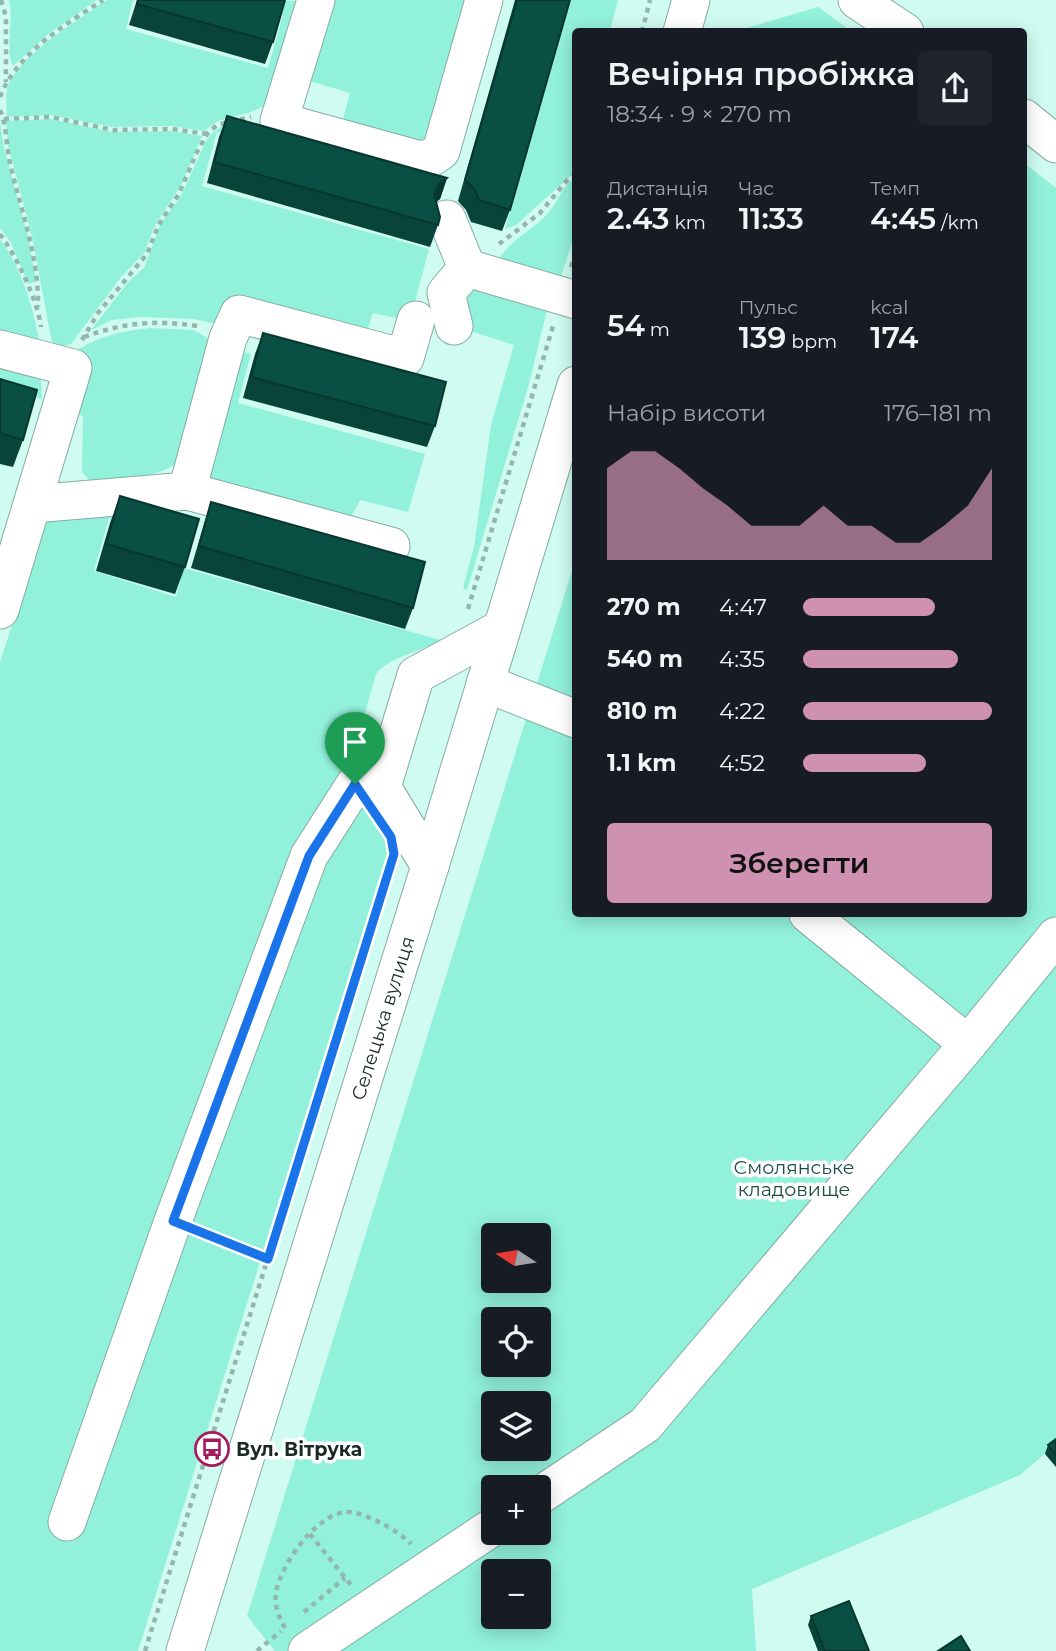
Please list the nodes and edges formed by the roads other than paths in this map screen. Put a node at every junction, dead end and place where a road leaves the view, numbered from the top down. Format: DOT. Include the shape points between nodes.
graph roads {
  1 [pos="316,0"];
  2 [pos="484,0"];
  3 [pos="691,0"];
  4 [pos="857,0"];
  5 [pos="683,28"];
  6 [pos="899,28"];
  7 [pos="1027,120"];
  8 [pos="1056,144"];
  9 [pos="447,219"];
  10 [pos="467,268"];
  11 [pos="569,298"];
  12 [pos="416,320"];
  13 [pos="454,326"];
  14 [pos="0,349"];
  15 [pos="572,398"];
  16 [pos="187,491"];
  17 [pos="33,504"];
  18 [pos="391,545"];
  19 [pos="0,610"];
  20 [pos="502,628"];
  21 [pos="485,683"];
  22 [pos="572,717"];
  23 [pos="394,746"];
  24 [pos="430,866"];
  25 [pos="812,917"];
  26 [pos="1056,936"];
  27 [pos="968,1044"];
  28 [pos="551,1488"];
  29 [pos="66,1522"];
  30 [pos="481,1535"];
  31 [pos="296,1640"];
  32 [pos="198,1645"];
  1 -- 2 [label="street" via="279,121 429,159 441,151"];
  3 -- 5 [label="street"];
  4 -- 6 [label="street"];
  7 -- 8 [label="street"];
  9 -- 10 [label="street"];
  10 -- 11 [label="street"];
  10 -- 13 [label="street" via="446,293"];
  12 -- 16 [label="street" via="405,358 239,314 228,338"];
  14 -- 17 [label="street" via="68,356"];
  15 -- 20 [label="street, Селецька вулиця"];
  16 -- 17 [label="street"];
  16 -- 18 [label="street"];
  17 -- 19 [label="street"];
  20 -- 21 [label="street, Селецька вулиця"];
  20 -- 23 [label="street" via="416,675"];
  21 -- 22 [label="street"];
  21 -- 24 [label="street, Селецька вулиця"];
  23 -- 24 [label="street" via="382,787"];
  23 -- 29 [label="street" via="355,784 309,856"];
  24 -- 32 [label="street, Селецька вулиця"];
  25 -- 27 [label="street"];
  26 -- 27 [label="street"];
  27 -- 28 [label="street" via="645,1425"];
  30 -- 31 [label="street" via="369,1609"];
}
